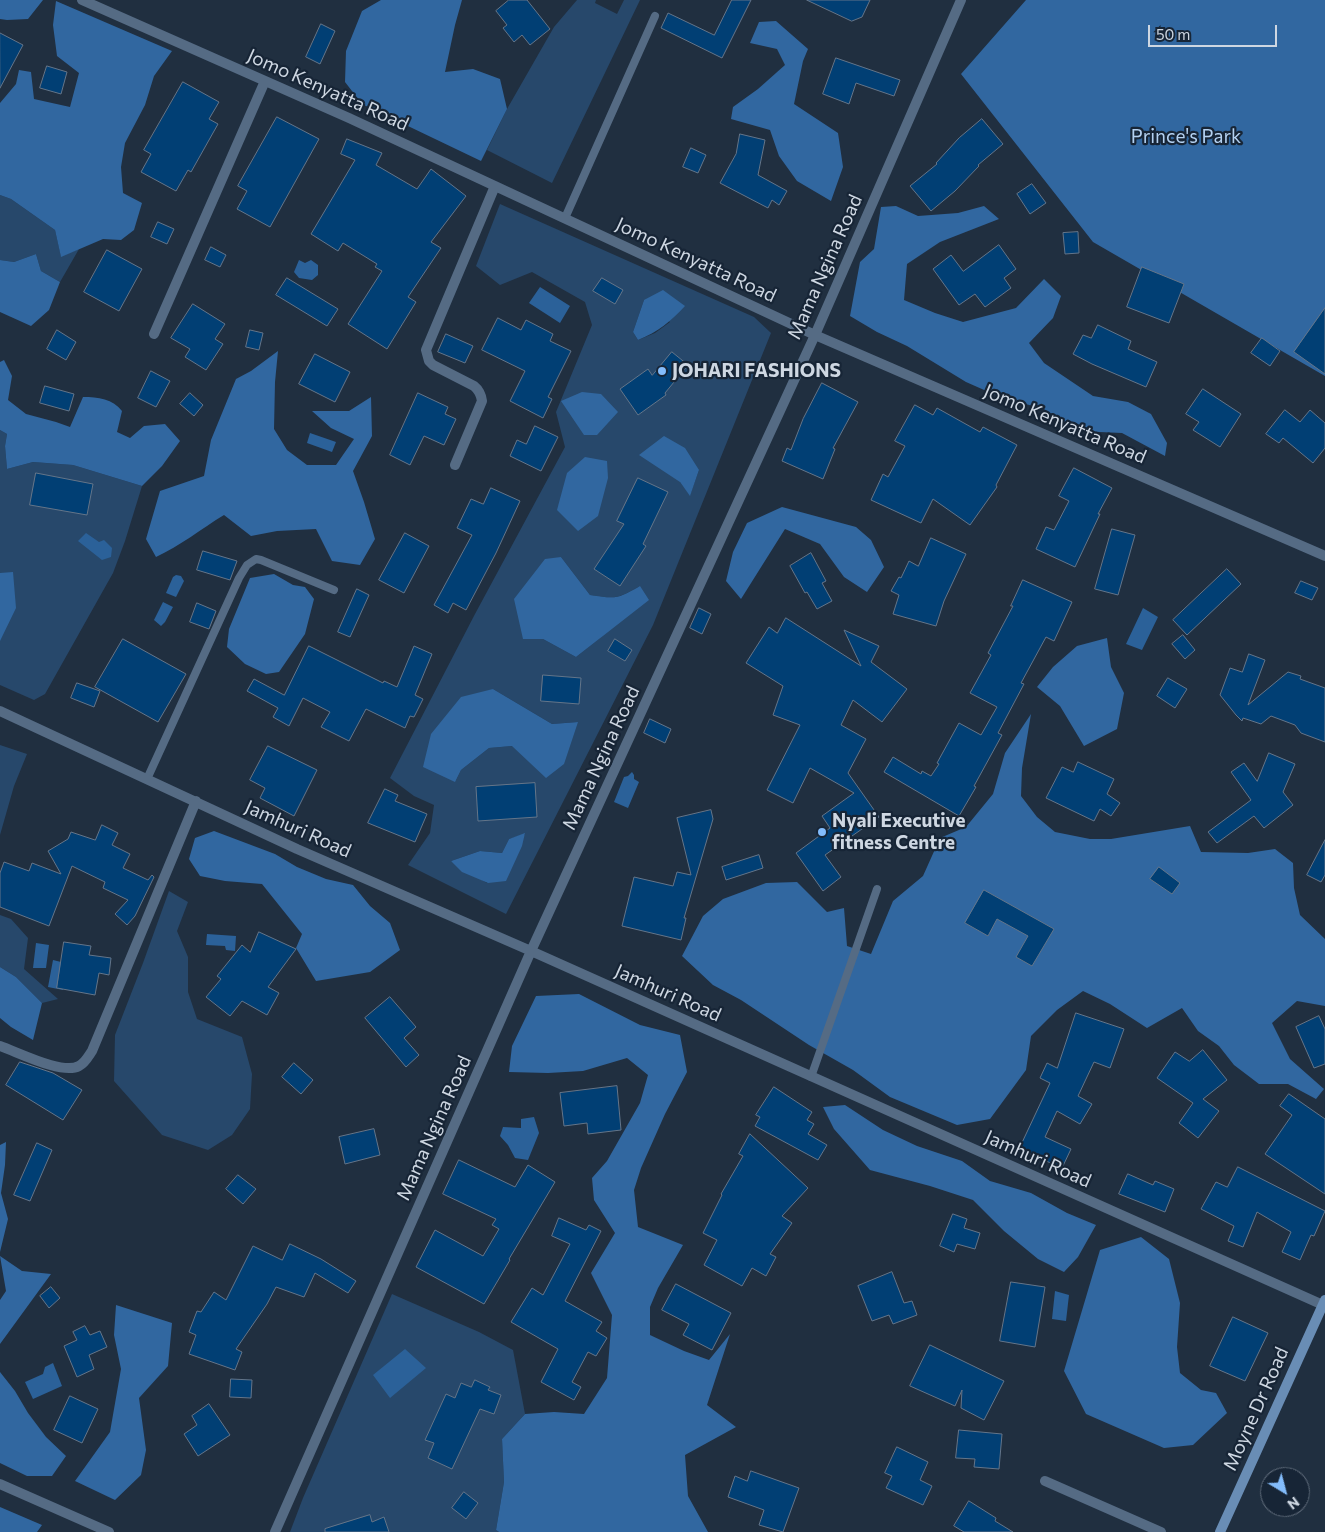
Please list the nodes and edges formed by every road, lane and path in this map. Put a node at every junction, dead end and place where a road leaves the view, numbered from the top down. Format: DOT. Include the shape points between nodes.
graph roads {
  1 [pos="82,0"];
  2 [pos="961,0"];
  3 [pos="655,16"];
  4 [pos="265,81"];
  5 [pos="495,186"];
  6 [pos="565,218"];
  7 [pos="154,334"];
  8 [pos="815,335"];
  9 [pos="455,465"];
  10 [pos="1325,556"];
  11 [pos="334,590"];
  12 [pos="0,711"];
  13 [pos="146,778"];
  14 [pos="196,801"];
  15 [pos="877,889"];
  16 [pos="531,951"];
  17 [pos="0,1046"];
  18 [pos="811,1077"];
  19 [pos="1324,1303"];
  20 [pos="1045,1481"];
  21 [pos="0,1484"];
  22 [pos="109,1532"];
  23 [pos="275,1532"];
  24 [pos="1161,1532"];
  25 [pos="1220,1532"];
  1 -- 4 [label="street, Jomo Kenyatta Road"];
  2 -- 8 [label="street, Mama Ngina Road"];
  3 -- 6 [label="lane"];
  4 -- 5 [label="street, Jomo Kenyatta Road"];
  4 -- 7 [label="street"];
  5 -- 6 [label="street, Jomo Kenyatta Road"];
  5 -- 9 [label="street" via="426,350 433,365 468,382 481,395 482,401"];
  6 -- 8 [label="street, Jomo Kenyatta Road"];
  8 -- 10 [label="street, Jomo Kenyatta Road"];
  8 -- 16 [label="street, Mama Ngina Road"];
  11 -- 13 [label="lane" via="261,560 256,559 247,565"];
  12 -- 13 [label="street, Jamhuri Road"];
  13 -- 14 [label="street, Jamhuri Road"];
  14 -- 16 [label="street, Jamhuri Road" via="297,849"];
  14 -- 17 [label="street" via="86,1061 78,1067 66,1069"];
  15 -- 18 [label="lane"];
  16 -- 18 [label="street, Jamhuri Road"];
  16 -- 23 [label="street, Mama Ngina Road"];
  18 -- 19 [label="street, Jamhuri Road"];
  19 -- 25 [label="main road, Moyne Dr Road"];
  20 -- 24 [label="street"];
  21 -- 22 [label="street"];
}
